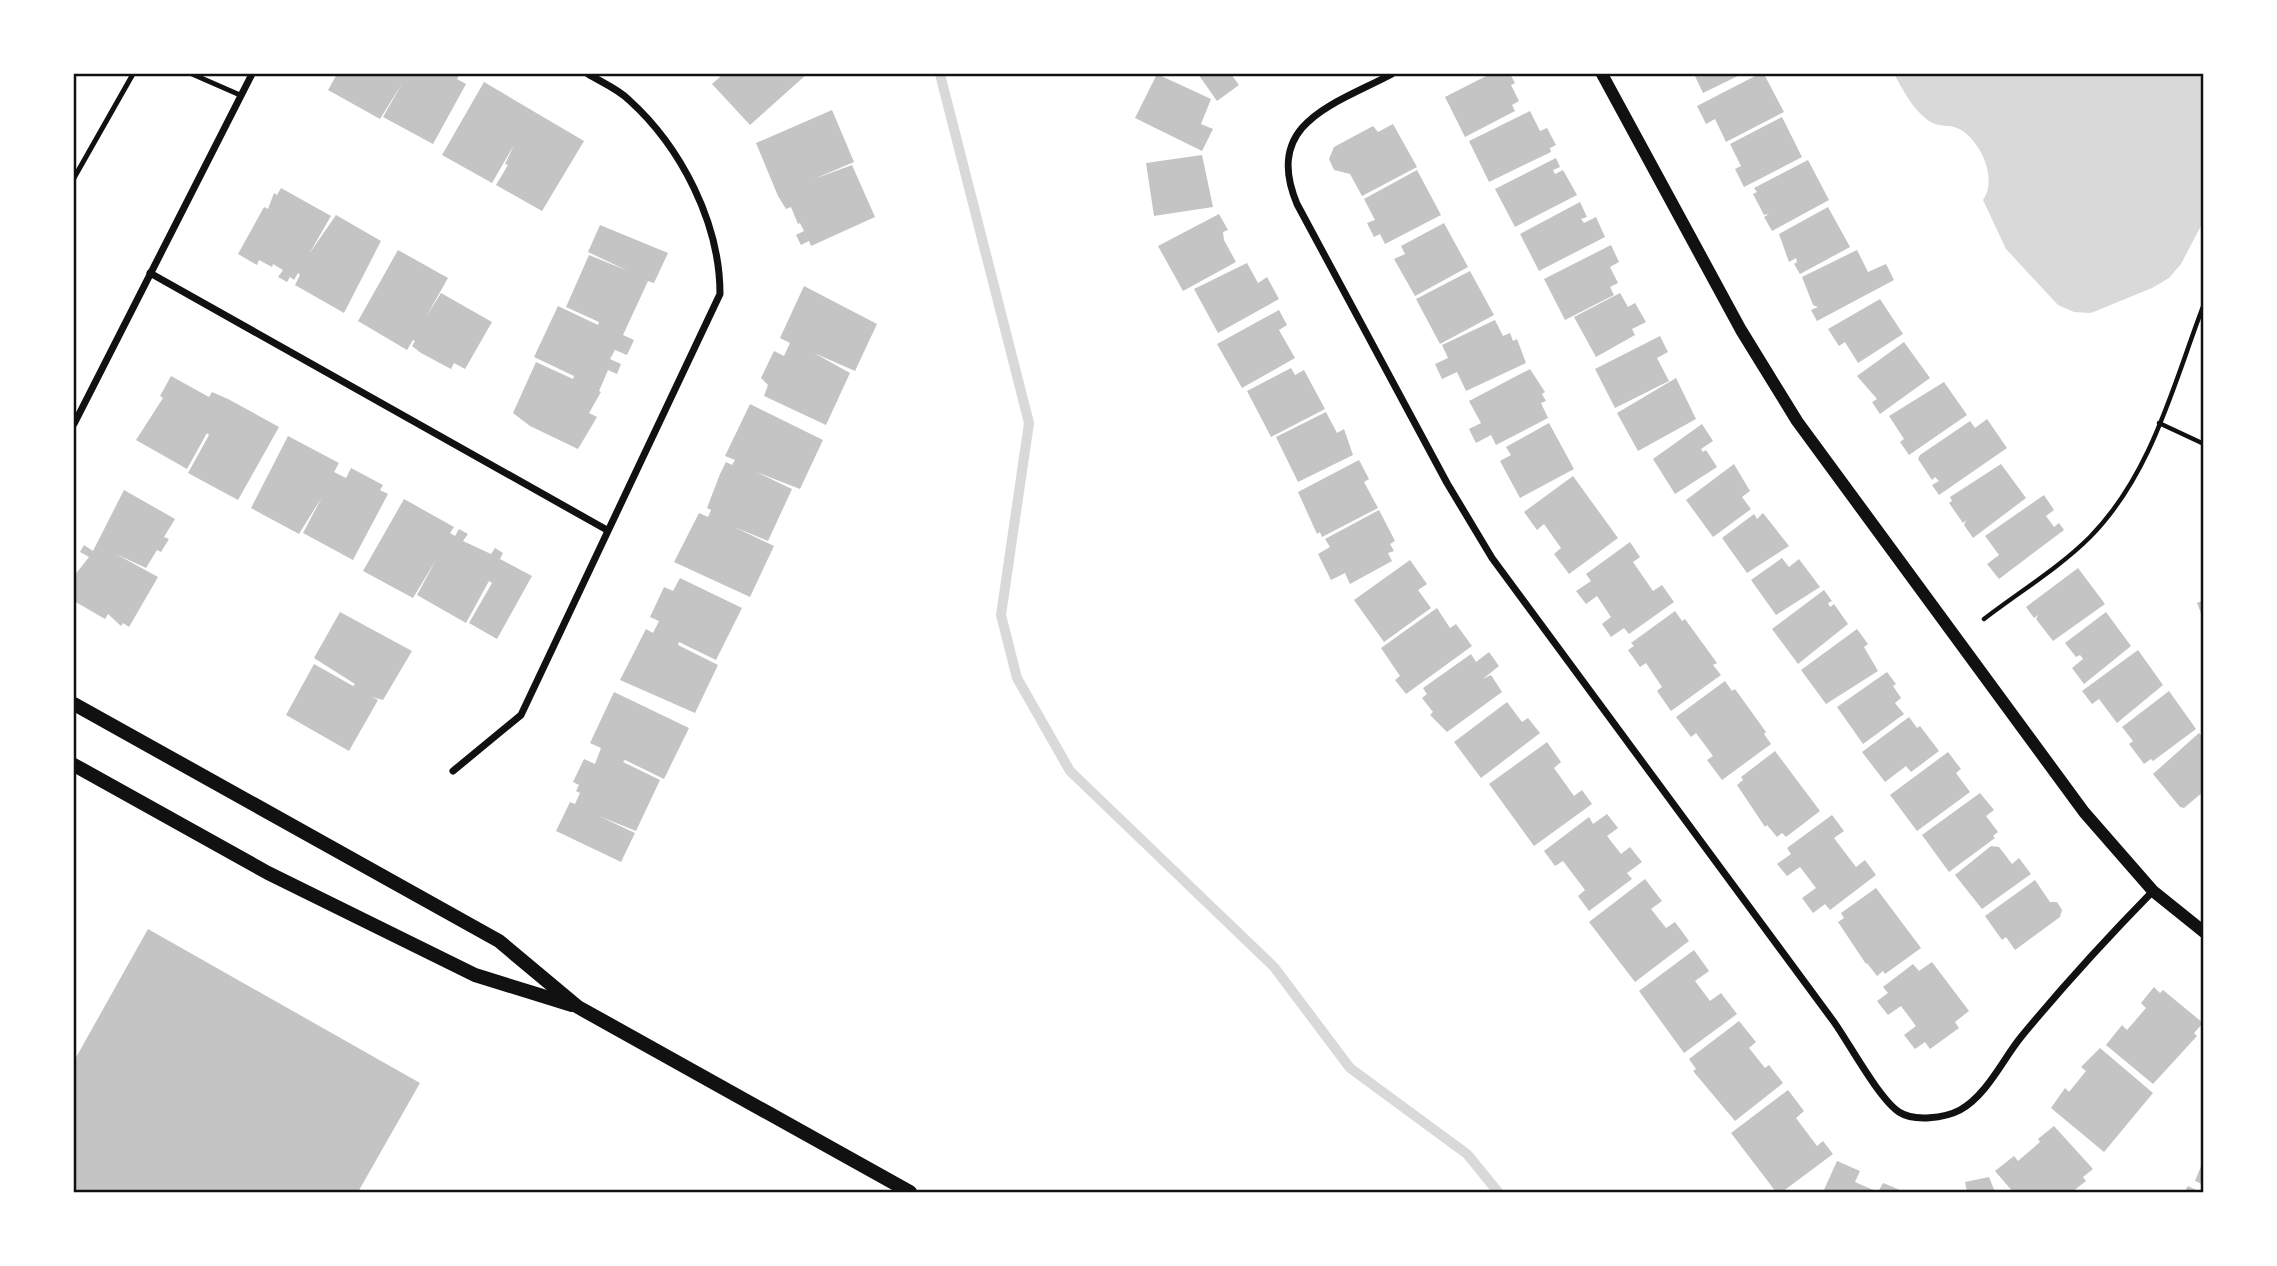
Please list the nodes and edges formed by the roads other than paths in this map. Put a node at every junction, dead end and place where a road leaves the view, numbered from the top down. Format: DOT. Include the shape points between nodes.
graph roads {
  1 [pos="133,74"];
  2 [pos="192,74"];
  3 [pos="252,74"];
  4 [pos="588,74"];
  5 [pos="1392,74"];
  6 [pos="1602,74"];
  7 [pos="240,95"];
  8 [pos="74,178"];
  9 [pos="149,273"];
  10 [pos="74,424"];
  11 [pos="607,530"];
  12 [pos="74,704"];
  13 [pos="74,765"];
  14 [pos="453,771"];
  15 [pos="2153,891"];
  16 [pos="2203,932"];
  17 [pos="578,1007"];
  18 [pos="910,1192"];
  1 -- 8 [label="lane"];
  2 -- 7 [label="lane"];
  3 -- 7 [label="street"];
  4 -- 11 [label="street" via="628,99 664,141 706,217 720,267 720,294"];
  5 -- 15 [label="street" via="1311,117 1296,136 1286,158 1288,183 1297,204 1492,558 1834,1021 1883,1096 1899,1112 1919,1118 1960,1110"];
  6 -- 15 [label="street" via="1784,403 2062,784"];
  7 -- 9 [label="street"];
  9 -- 10 [label="street"];
  9 -- 11 [label="street"];
  11 -- 14 [label="street" via="521,715"];
  12 -- 17 [label="main road" via="499,941"];
  13 -- 17 [label="main road" via="268,873 475,975"];
  15 -- 16 [label="street"];
  17 -- 18 [label="main road"];
}
